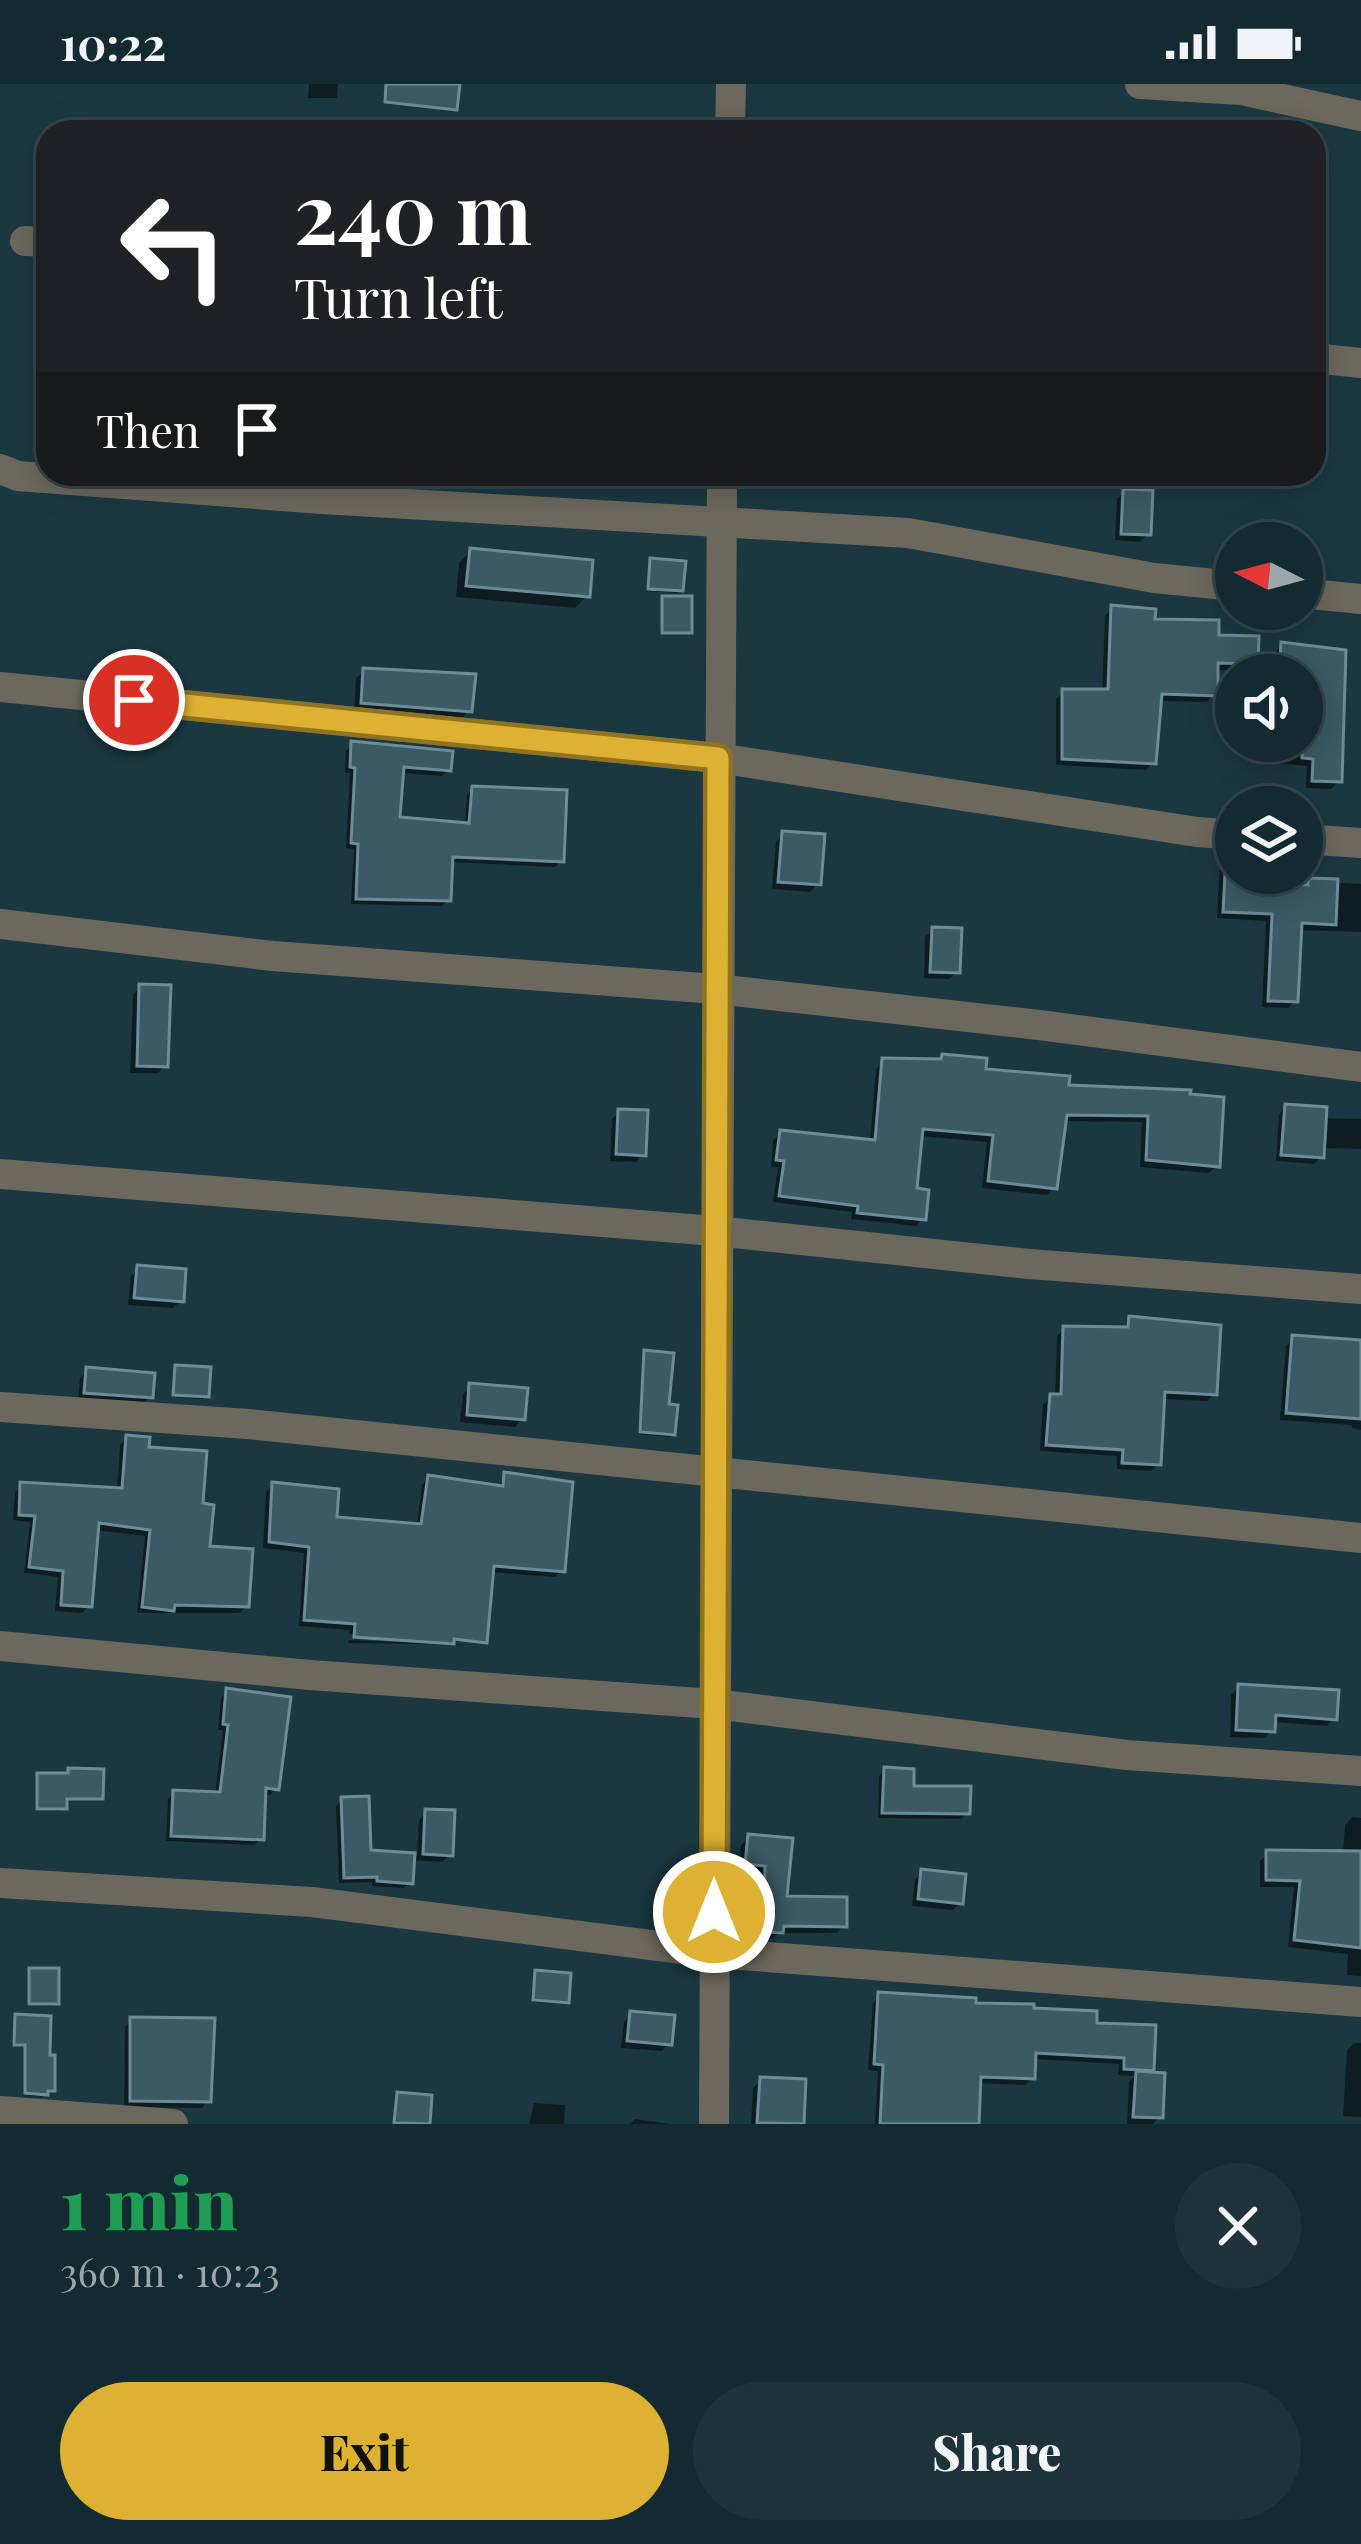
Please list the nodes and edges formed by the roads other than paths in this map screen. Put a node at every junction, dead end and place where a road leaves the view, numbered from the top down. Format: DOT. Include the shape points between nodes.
graph roads {
  1 [pos="731,84"];
  2 [pos="1140,84"];
  3 [pos="1361,116"];
  4 [pos="730,120"];
  5 [pos="1326,359"];
  6 [pos="1361,363"];
  7 [pos="0,469"];
  8 [pos="36,477"];
  9 [pos="150,486"];
  10 [pos="722,486"];
  11 [pos="721,524"];
  12 [pos="1215,584"];
  13 [pos="1323,595"];
  14 [pos="1361,599"];
  15 [pos="0,687"];
  16 [pos="718,758"];
  17 [pos="1215,833"];
  18 [pos="1323,840"];
  19 [pos="1361,843"];
  20 [pos="0,924"];
  21 [pos="716,989"];
  22 [pos="1361,1067"];
  23 [pos="0,1174"];
  24 [pos="715,1232"];
  25 [pos="1361,1289"];
  26 [pos="0,1407"];
  27 [pos="714,1474"];
  28 [pos="1361,1538"];
  29 [pos="0,1646"];
  30 [pos="714,1704"];
  31 [pos="1361,1771"];
  32 [pos="0,1883"];
  33 [pos="714,1953"];
  34 [pos="1361,2002"];
  35 [pos="0,2111"];
  36 [pos="173,2124"];
  37 [pos="714,2124"];
  1 -- 4 [label="street"];
  2 -- 3 [label="street" via="1241,90"];
  5 -- 6 [label="street"];
  7 -- 8 [label="street"];
  9 -- 11 [label="street"];
  10 -- 11 [label="street"];
  11 -- 12 [label="street" via="908,533"];
  11 -- 16 [label="street"];
  13 -- 14 [label="street"];
  15 -- 16 [label="street"];
  16 -- 17 [label="street"];
  16 -- 21 [label="street"];
  18 -- 19 [label="street"];
  20 -- 21 [label="street" via="273,956"];
  21 -- 22 [label="street"];
  21 -- 24 [label="street"];
  23 -- 24 [label="street"];
  24 -- 25 [label="street"];
  24 -- 27 [label="street"];
  26 -- 27 [label="street" via="248,1424"];
  27 -- 28 [label="street"];
  27 -- 30 [label="street"];
  29 -- 30 [label="street"];
  30 -- 31 [label="street" via="1127,1755"];
  30 -- 33 [label="street"];
  32 -- 33 [label="street" via="311,1902"];
  33 -- 34 [label="street"];
  33 -- 37 [label="street"];
  35 -- 36 [label="street"];
}
